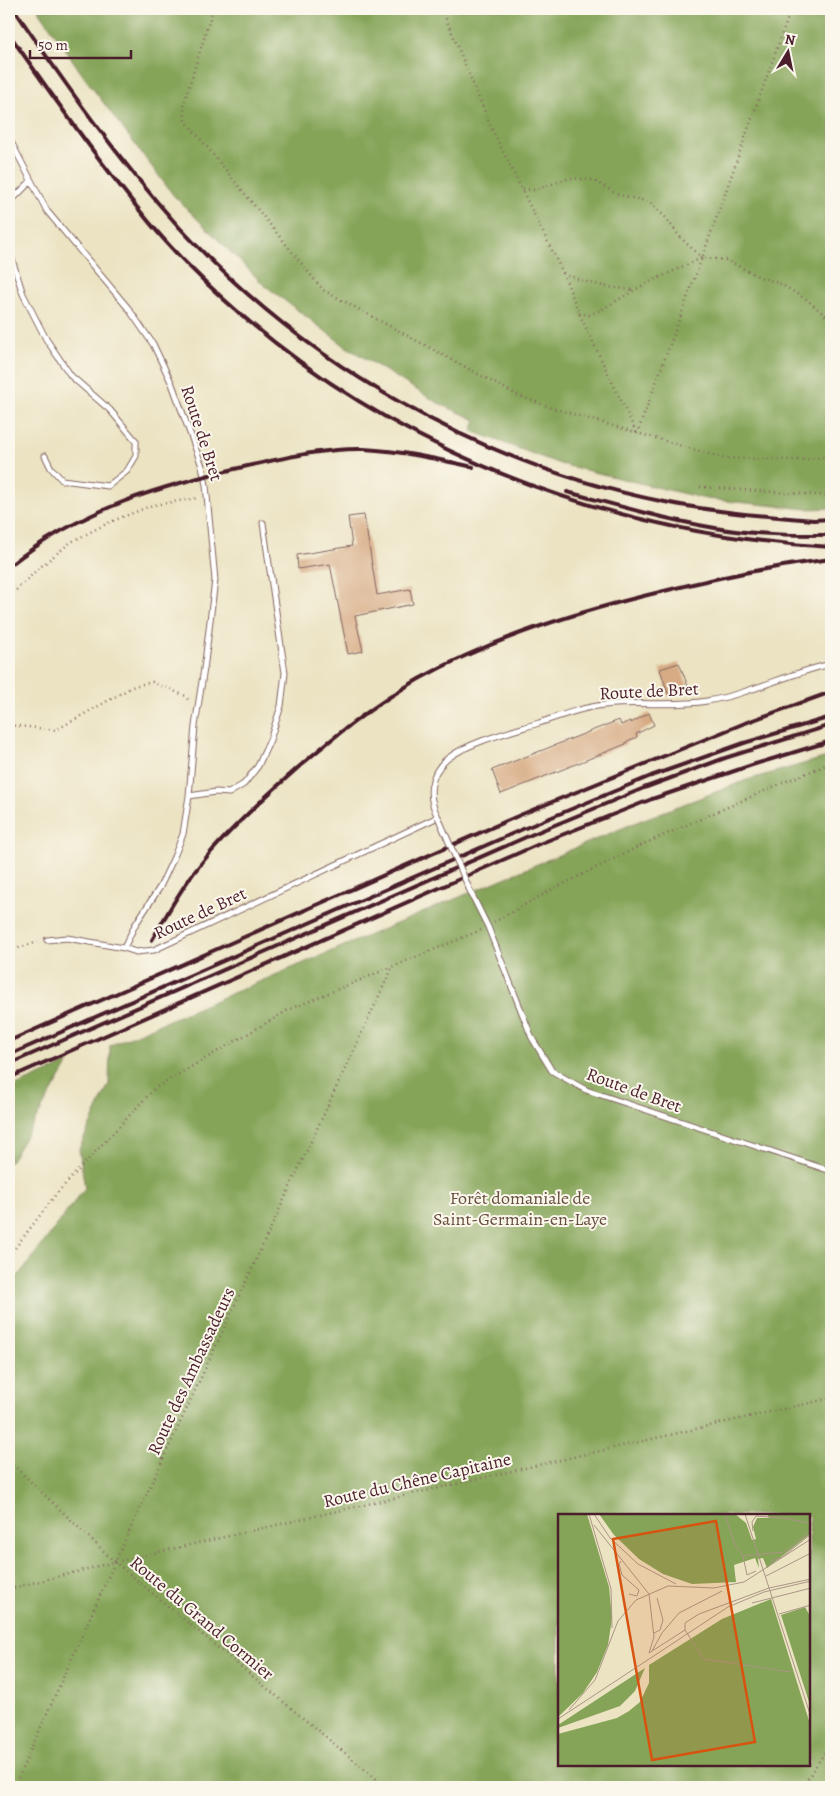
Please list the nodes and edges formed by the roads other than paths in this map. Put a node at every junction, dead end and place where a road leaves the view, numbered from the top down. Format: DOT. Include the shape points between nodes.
graph roads {
  1 [pos="9,138"];
  2 [pos="31,181"];
  3 [pos="9,203"];
  4 [pos="9,250"];
  5 [pos="45,456"];
  6 [pos="263,523"];
  7 [pos="831,664"];
  8 [pos="189,796"];
  9 [pos="438,817"];
  10 [pos="47,940"];
  11 [pos="124,948"];
  12 [pos="831,1171"];
  1 -- 2 [label="lane, Route de Bret"];
  2 -- 3 [label="lane"];
  2 -- 8 [label="lane, Route de Bret" via="47,211 154,344 172,384 206,481 215,580"];
  4 -- 5 [label="lane" via="22,294 46,340 71,376 110,410 136,441 136,456 127,472 108,486 62,480"];
  6 -- 8 [label="lane" via="285,673 281,706 258,766 244,784 229,793"];
  7 -- 9 [label="lane, Route de Bret" via="709,701 602,705 471,746 447,759 435,774 430,789 432,806"];
  8 -- 11 [label="lane, Route de Bret" via="183,834 174,857"];
  9 -- 11 [label="lane, Route de Bret" via="154,950 136,952"];
  9 -- 12 [label="lane, Route de Bret, bridge" via="488,927 532,1038 552,1070 586,1090"];
  10 -- 11 [label="lane" via="67,938"];
}
